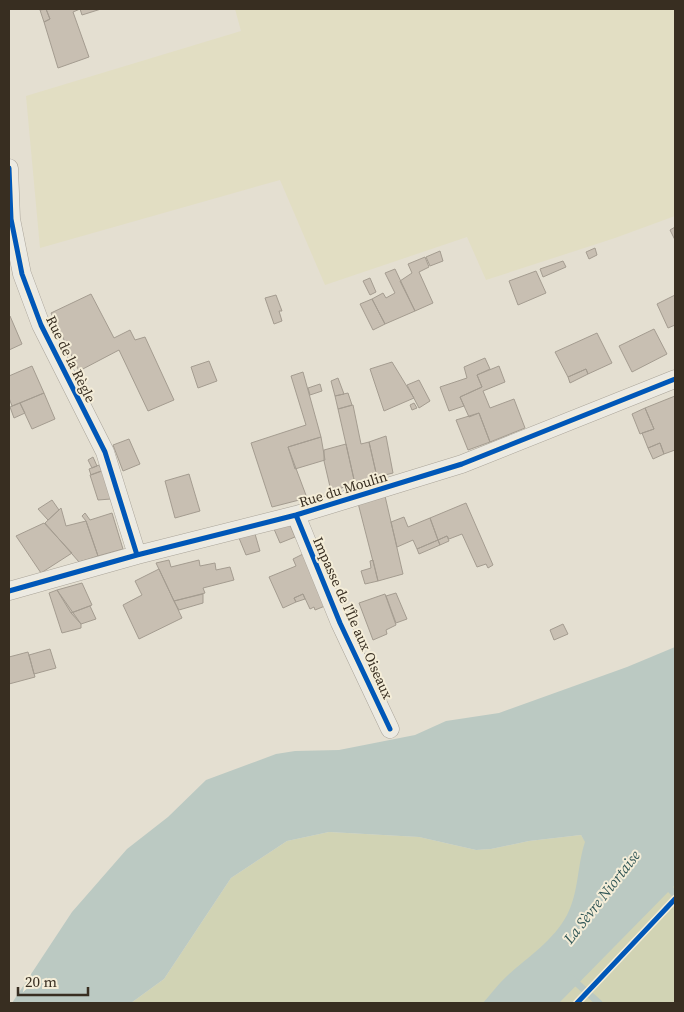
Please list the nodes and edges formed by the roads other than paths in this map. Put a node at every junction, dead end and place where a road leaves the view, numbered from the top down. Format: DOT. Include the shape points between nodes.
graph roads {
  1 [pos="9,168"];
  2 [pos="14,263"];
  3 [pos="675,379"];
  4 [pos="296,515"];
  5 [pos="137,555"];
  6 [pos="9,591"];
  7 [pos="390,729"];
  1 -- 2 [label="street, Rue de la Règle"];
  2 -- 5 [label="street, Rue de la Règle" via="41,325 105,452"];
  3 -- 4 [label="street, Rue du Moulin" via="462,464"];
  4 -- 5 [label="street, Rue du Moulin"];
  4 -- 7 [label="street, Impasse de l'Île aux Oiseaux" via="340,623"];
  5 -- 6 [label="street, Rue du Moulin"];
}
